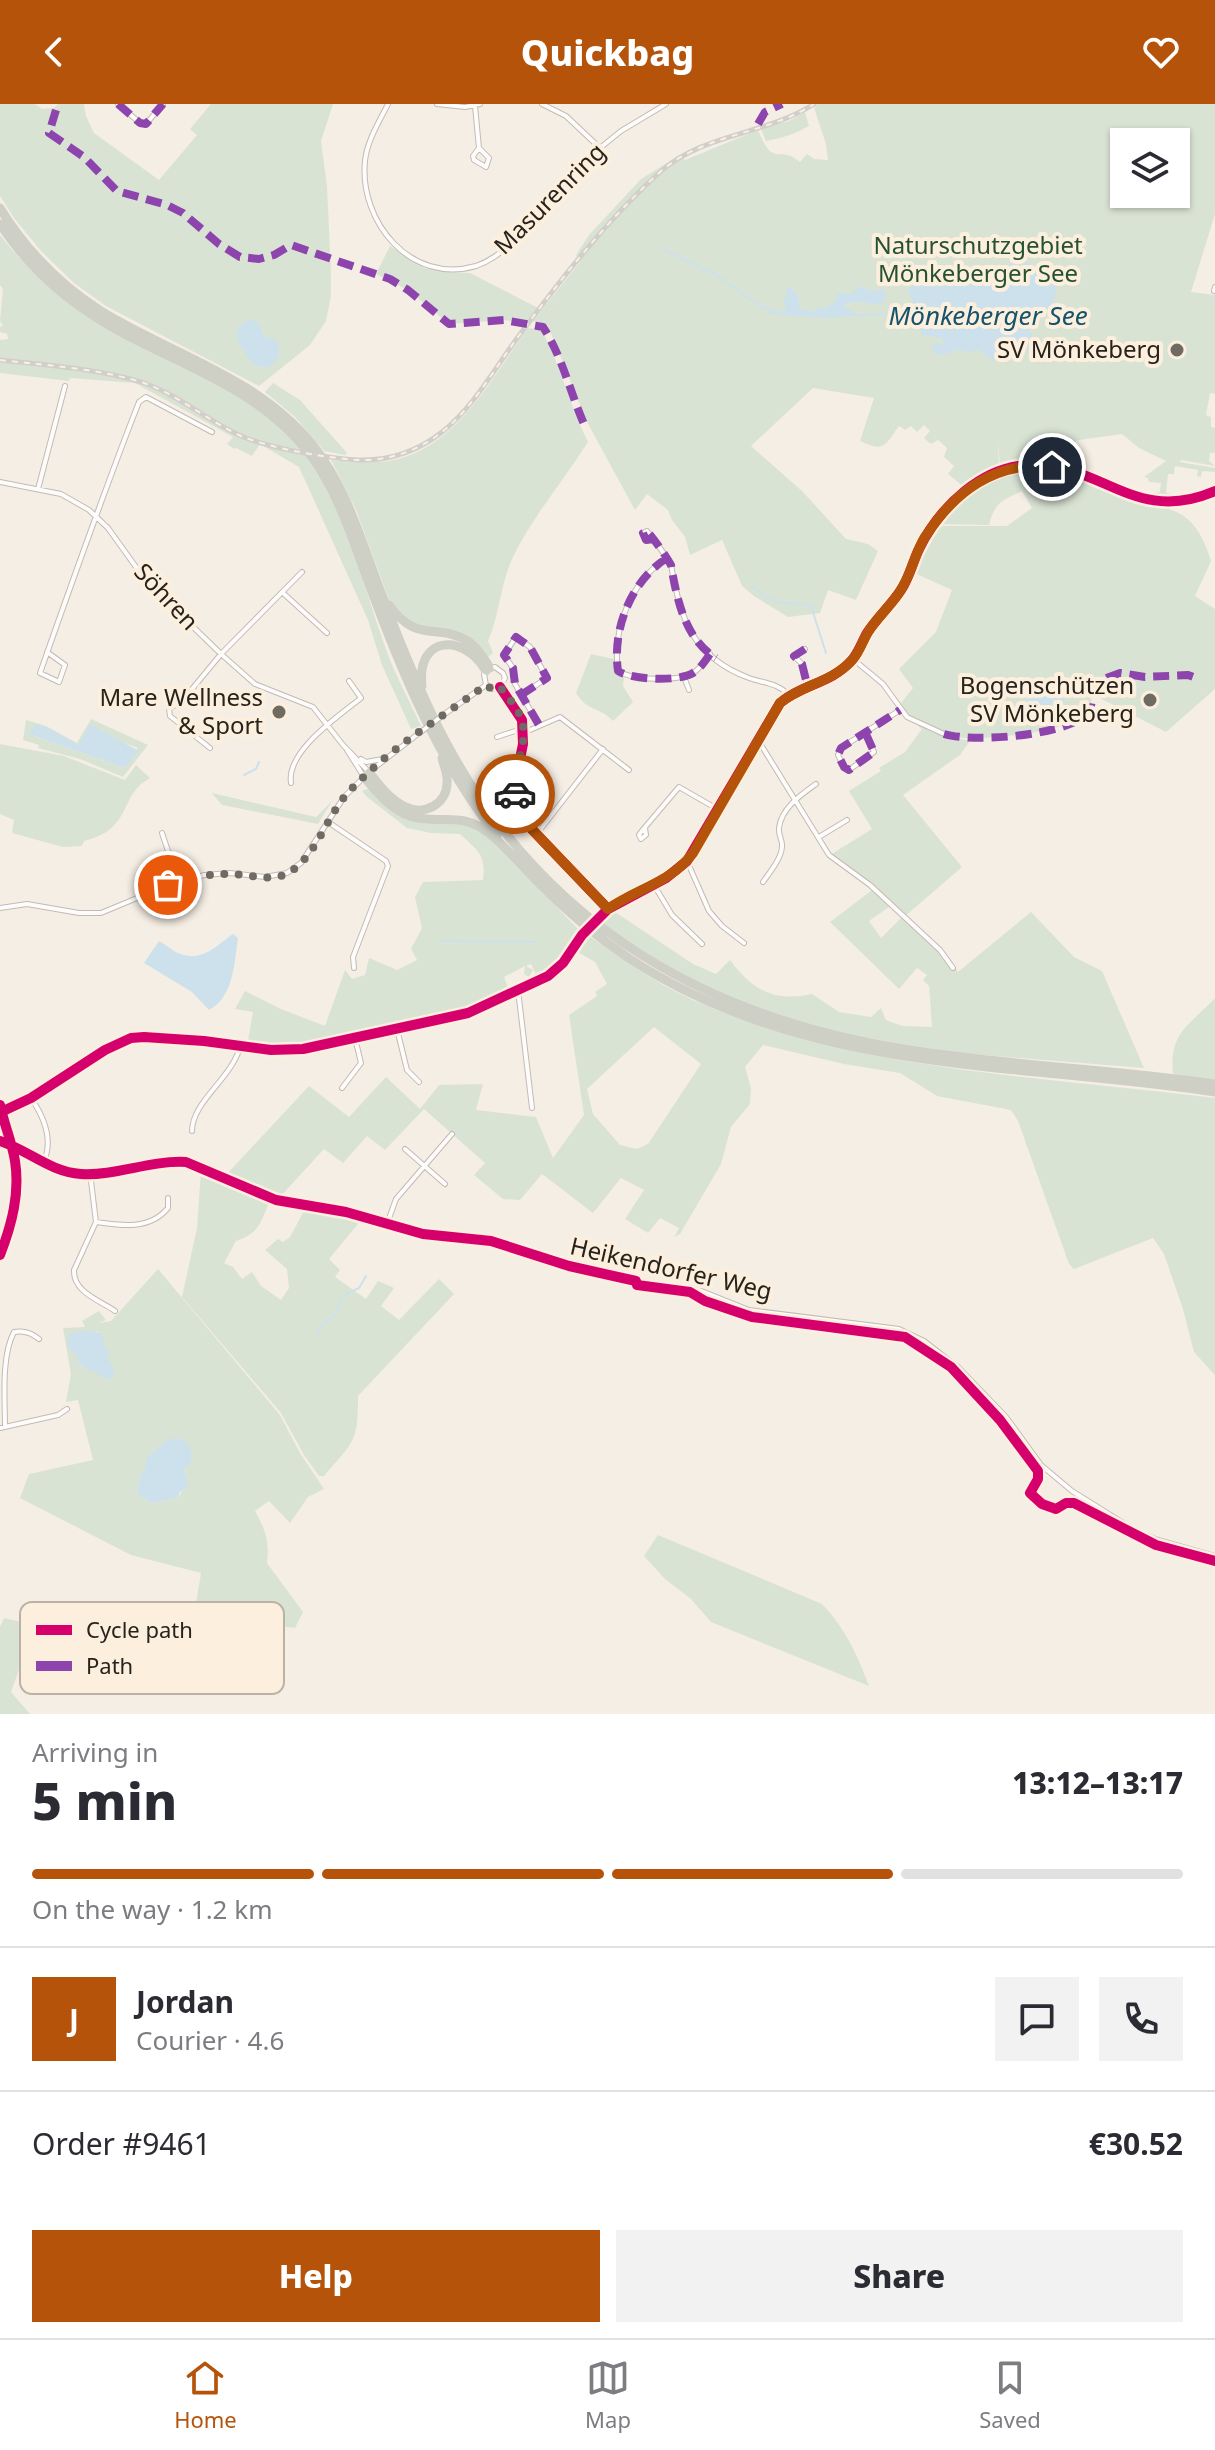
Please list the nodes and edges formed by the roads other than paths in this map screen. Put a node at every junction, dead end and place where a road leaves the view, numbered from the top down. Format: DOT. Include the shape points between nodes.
graph roads {
  1 [pos="118,104"];
  2 [pos="163,104"];
  3 [pos="388,104"];
  4 [pos="437,104"];
  5 [pos="542,104"];
  6 [pos="666,104"];
  7 [pos="477,105"];
  8 [pos="479,148"];
  9 [pos="600,148"];
  10 [pos="0,208"];
  11 [pos="0,224"];
  12 [pos="65,386"];
  13 [pos="212,432"];
  14 [pos="0,482"];
  15 [pos="38,489"];
  16 [pos="1215,491"];
  17 [pos="96,516"];
  18 [pos="654,539"];
  19 [pos="667,558"];
  20 [pos="302,572"];
  21 [pos="283,593"];
  22 [pos="381,593"];
  23 [pos="327,633"];
  24 [pos="805,649"];
  25 [pos="47,652"];
  26 [pos="221,654"];
  27 [pos="710,654"];
  28 [pos="853,659"];
  29 [pos="488,670"];
  30 [pos="684,677"];
  31 [pos="349,681"];
  32 [pos="486,685"];
  33 [pos="500,687"];
  34 [pos="808,688"];
  35 [pos="689,690"];
  36 [pos="521,695"];
  37 [pos="789,695"];
  38 [pos="423,696"];
  39 [pos="900,710"];
  40 [pos="539,725"];
  41 [pos="326,726"];
  42 [pos="523,731"];
  43 [pos="866,734"];
  44 [pos="944,734"];
  45 [pos="497,737"];
  46 [pos="758,740"];
  47 [pos="343,745"];
  48 [pos="210,748"];
  49 [pos="440,748"];
  50 [pos="603,749"];
  51 [pos="357,757"];
  52 [pos="385,759"];
  53 [pos="629,770"];
  54 [pos="367,774"];
  55 [pos="291,783"];
  56 [pos="816,784"];
  57 [pos="795,799"];
  58 [pos="719,810"];
  59 [pos="847,820"];
  60 [pos="328,822"];
  61 [pos="645,828"];
  62 [pos="162,833"];
  63 [pos="536,835"];
  64 [pos="819,837"];
  65 [pos="687,861"];
  66 [pos="520,863"];
  67 [pos="178,881"];
  68 [pos="763,882"];
  69 [pos="654,885"];
  70 [pos="0,908"];
  71 [pos="608,909"];
  72 [pos="744,943"];
  73 [pos="702,944"];
  74 [pos="354,968"];
  75 [pos="953,968"];
  76 [pos="518,990"];
  77 [pos="397,1029"];
  78 [pos="355,1038"];
  79 [pos="241,1044"];
  80 [pos="1134,1078"];
  81 [pos="419,1082"];
  82 [pos="1215,1084"];
  83 [pos="342,1088"];
  84 [pos="1215,1092"];
  85 [pos="31,1098"];
  86 [pos="1,1108"];
  87 [pos="532,1108"];
  88 [pos="192,1131"];
  89 [pos="452,1134"];
  90 [pos="0,1141"];
  91 [pos="11,1145"];
  92 [pos="405,1149"];
  93 [pos="43,1163"];
  94 [pos="424,1166"];
  95 [pos="90,1173"];
  96 [pos="445,1184"];
  97 [pos="168,1198"];
  98 [pos="96,1222"];
  99 [pos="387,1224"];
  100 [pos="0,1255"];
  101 [pos="115,1311"];
  102 [pos="39,1339"];
  103 [pos="67,1409"];
  104 [pos="2,1428"];
  105 [pos="1215,1556"];
  1 -- 2 [label="street" via="146,124"];
  3 -- 9 [label="street, Masurenring" via="365,159 368,198 394,246 432,266 473,267 496,256"];
  4 -- 7 [label="street"];
  5 -- 9 [label="street" via="566,116"];
  6 -- 9 [label="street, Masurenring"];
  7 -- 8 [label="street"];
  8 -- 8 [label="street" via="489,158 486,167 474,160"];
  10 -- 22 [label="highway" via="35,256 88,302 233,379 286,416 336,481"];
  11 -- 49 [label="highway" via="29,262 81,308 248,398 304,448 334,495 396,654"];
  12 -- 15 [label="street"];
  13 -- 17 [label="street" via="142,398"];
  14 -- 15 [label="street, Söhren"];
  15 -- 17 [label="street, Söhren" via="69,497"];
  16 -- 28 [label="street" via="1176,503 1155,502 1033,465 982,478 956,499 926,536 901,589"];
  17 -- 25 [label="street"];
  17 -- 26 [label="street, Söhren" via="146,581"];
  18 -- 19 [label="street"];
  19 -- 27 [label="street" via="689,631"];
  19 -- 30 [label="street" via="651,568 621,619 618,671 658,679"];
  20 -- 21 [label="street"];
  21 -- 23 [label="street"];
  21 -- 26 [label="street"];
  22 -- 29 [label="highway" via="398,619 414,629 469,642"];
  22 -- 38 [label="highway"];
  24 -- 34 [label="street" via="794,656 802,664"];
  25 -- 25 [label="street" via="40,673 59,682 65,665"];
  26 -- 41 [label="street, Söhren" via="255,684 308,704"];
  26 -- 48 [label="street" via="169,709 170,716"];
  27 -- 30 [label="street" via="698,670"];
  27 -- 37 [label="street" via="721,665"];
  28 -- 34 [label="street"];
  28 -- 39 [label="street" via="883,684"];
  29 -- 32 [label="street"];
  29 -- 33 [label="street" via="503,673"];
  29 -- 38 [label="highway" via="466,648 433,648 422,666"];
  30 -- 35 [label="street"];
  31 -- 41 [label="street" via="361,698"];
  32 -- 33 [label="street"];
  32 -- 52 [label="street, bridge"];
  33 -- 42 [label="street" via="522,720"];
  34 -- 37 [label="street"];
  36 -- 36 [label="street" via="547,678 530,647 516,637 504,655"];
  36 -- 40 [label="street"];
  37 -- 46 [label="street"];
  38 -- 80 [label="highway" via="462,770 528,860 599,926 691,984 776,1020 864,1042"];
  39 -- 43 [label="street"];
  39 -- 44 [label="street"];
  40 -- 42 [label="street"];
  40 -- 50 [label="street" via="560,717"];
  41 -- 47 [label="street, Söhren"];
  41 -- 55 [label="street" via="307,743 289,774"];
  42 -- 45 [label="street"];
  42 -- 63 [label="street" via="514,789 524,821"];
  43 -- 43 [label="street" via="838,752 849,770 874,752"];
  46 -- 57 [label="street"];
  46 -- 58 [label="street"];
  47 -- 51 [label="street, Söhren"];
  47 -- 54 [label="street"];
  49 -- 54 [label="highway" via="447,784 444,796 430,809 404,806"];
  49 -- 66 [label="highway" via="480,813"];
  50 -- 53 [label="street"];
  50 -- 63 [label="street"];
  51 -- 52 [label="street" via="366,762"];
  51 -- 54 [label="street, Söhren"];
  52 -- 54 [label="street"];
  54 -- 60 [label="street"];
  54 -- 66 [label="highway" via="401,812 474,823"];
  56 -- 57 [label="street"];
  57 -- 64 [label="street"];
  57 -- 68 [label="street" via="779,825 782,847"];
  58 -- 61 [label="street" via="679,787"];
  58 -- 65 [label="street"];
  59 -- 64 [label="street"];
  60 -- 67 [label="street" via="301,863 287,873 230,873"];
  60 -- 74 [label="street" via="388,866 353,957"];
  62 -- 67 [label="street"];
  63 -- 71 [label="street"];
  64 -- 75 [label="street" via="835,862 870,885"];
  65 -- 69 [label="street"];
  65 -- 72 [label="street" via="709,911"];
  66 -- 80 [label="highway" via="562,905 630,959 687,992 756,1022 899,1056"];
  67 -- 70 [label="street" via="101,913 27,904"];
  69 -- 71 [label="street"];
  69 -- 73 [label="street" via="672,915"];
  71 -- 76 [label="street, bridge" via="563,963"];
  76 -- 77 [label="street" via="453,1018"];
  76 -- 87 [label="street"];
  77 -- 78 [label="street"];
  77 -- 81 [label="street" via="407,1070"];
  78 -- 79 [label="street" via="287,1050"];
  78 -- 83 [label="street" via="361,1063"];
  79 -- 85 [label="street" via="123,1040"];
  79 -- 88 [label="street" via="229,1072 192,1120"];
  80 -- 82 [label="highway"];
  80 -- 84 [label="highway"];
  85 -- 86 [label="street"];
  85 -- 93 [label="street" via="46,1131"];
  86 -- 91 [label="main road"];
  89 -- 94 [label="street"];
  90 -- 91 [label="street, Heikendorfer Weg"];
  91 -- 93 [label="street, Heikendorfer Weg"];
  91 -- 100 [label="main road" via="16,1194"];
  92 -- 94 [label="street"];
  93 -- 95 [label="street, Heikendorfer Weg"];
  94 -- 96 [label="street"];
  94 -- 99 [label="street" via="396,1199"];
  95 -- 98 [label="street"];
  95 -- 99 [label="street, Heikendorfer Weg" via="186,1162 264,1197"];
  97 -- 98 [label="street" via="163,1215 142,1224"];
  98 -- 101 [label="street" via="74,1278 80,1290"];
  99 -- 105 [label="street, Heikendorfer Weg" via="433,1236 491,1241 569,1266 699,1290 749,1310 908,1332 959,1368 1006,1417 1041,1465 1072,1491 1136,1531"];
  102 -- 104 [label="street" via="19,1331 11,1338"];
  103 -- 104 [label="street"];
}
